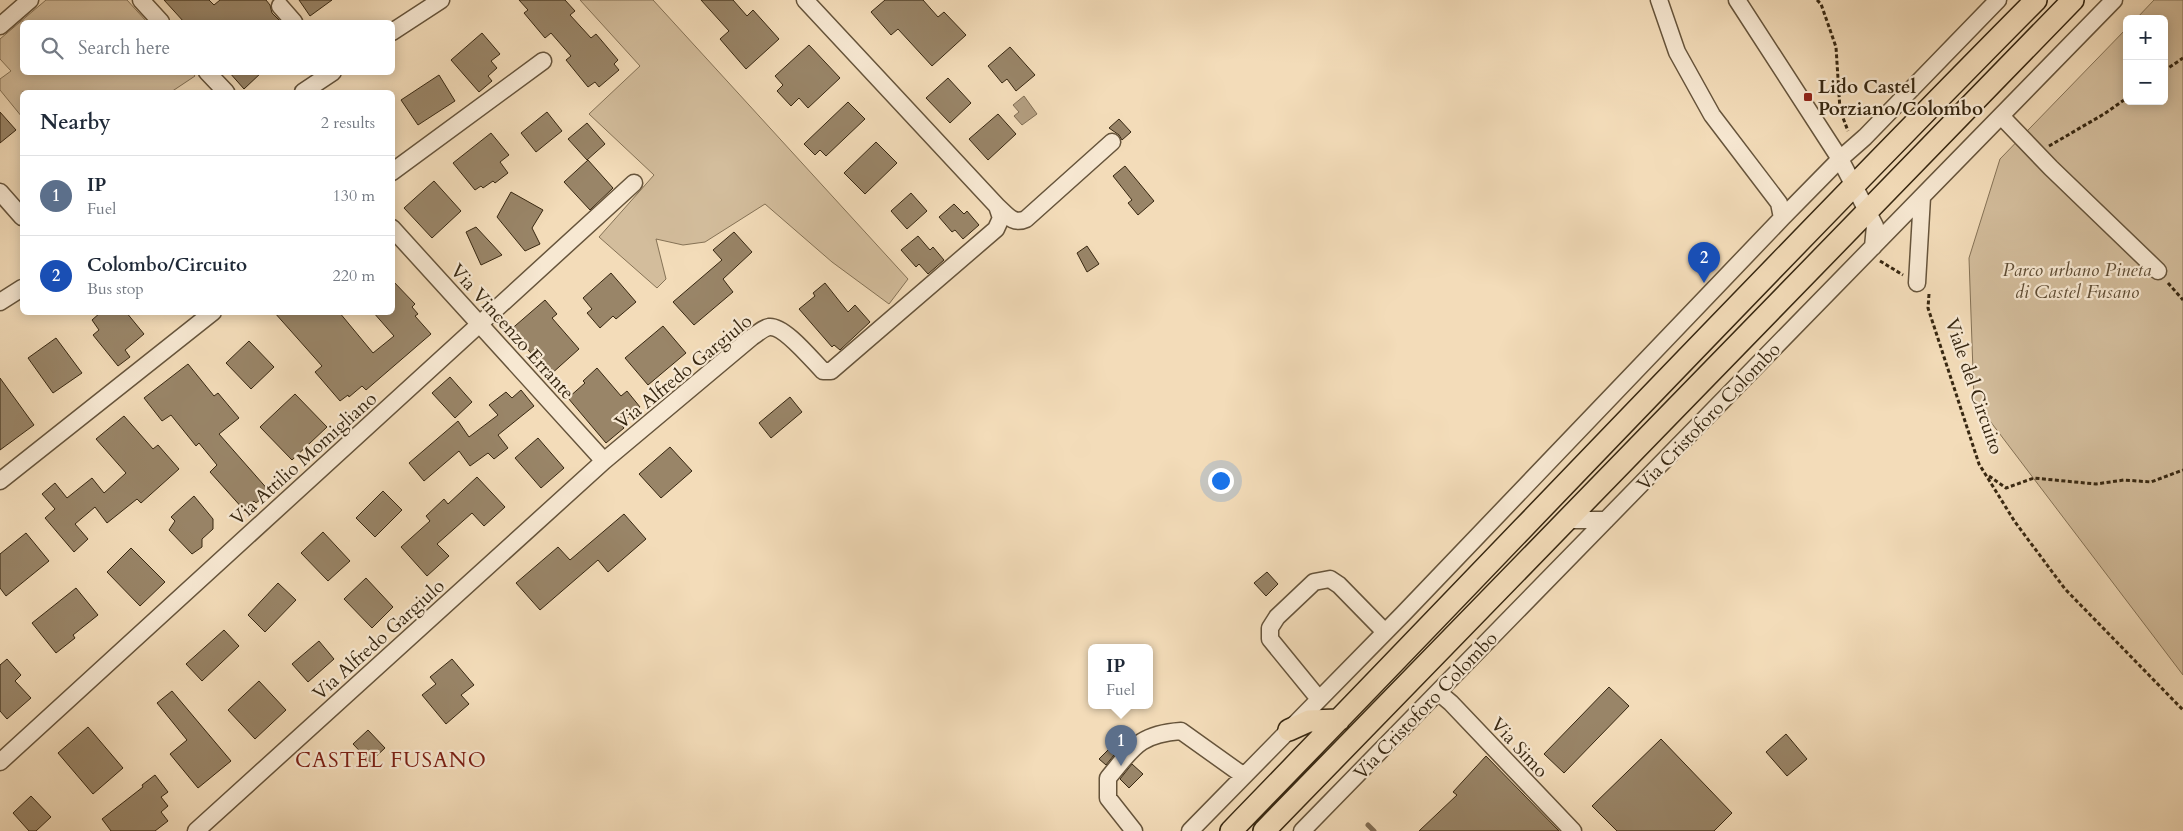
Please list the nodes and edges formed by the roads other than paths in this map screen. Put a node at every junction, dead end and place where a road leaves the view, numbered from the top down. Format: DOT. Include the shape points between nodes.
graph roads {
  1 [pos="30,0"];
  2 [pos="141,0"];
  3 [pos="441,0"];
  4 [pos="805,0"];
  5 [pos="1659,0"];
  6 [pos="1737,0"];
  7 [pos="1998,0"];
  8 [pos="2036,0"];
  9 [pos="2073,0"];
  10 [pos="2114,0"];
  11 [pos="280,6"];
  12 [pos="159,20"];
  13 [pos="292,20"];
  14 [pos="0,26"];
  15 [pos="395,30"];
  16 [pos="543,61"];
  17 [pos="210,75"];
  18 [pos="328,75"];
  19 [pos="224,90"];
  20 [pos="306,90"];
  21 [pos="2001,116"];
  22 [pos="1112,142"];
  23 [pos="1840,159"];
  24 [pos="395,170"];
  25 [pos="634,183"];
  26 [pos="1854,184"];
  27 [pos="0,192"];
  28 [pos="1922,198"];
  29 [pos="998,206"];
  30 [pos="1868,211"];
  31 [pos="20,215"];
  32 [pos="1782,218"];
  33 [pos="395,231"];
  34 [pos="1873,248"];
  35 [pos="2158,271"];
  36 [pos="1923,287"];
  37 [pos="20,289"];
  38 [pos="0,302"];
  39 [pos="209,315"];
  40 [pos="479,324"];
  41 [pos="604,461"];
  42 [pos="0,481"];
  43 [pos="1568,520"];
  44 [pos="1606,520"];
  45 [pos="1385,632"];
  46 [pos="1438,692"];
  47 [pos="1319,699"];
  48 [pos="1339,720"];
  49 [pos="1289,730"];
  50 [pos="0,762"];
  51 [pos="1244,776"];
  52 [pos="196,831"];
  53 [pos="1134,831"];
  54 [pos="1190,831"];
  55 [pos="1231,831"];
  56 [pos="1264,831"];
  57 [pos="1302,831"];
  58 [pos="1573,831"];
  1 -- 14 [label="street"];
  2 -- 12 [label="street"];
  3 -- 15 [label="street"];
  4 -- 29 [label="street"];
  5 -- 32 [label="street" via="1677,52 1707,107 1779,203"];
  6 -- 23 [label="street"];
  7 -- 23 [label="street" via="1866,137"];
  8 -- 26 [label="main road"];
  9 -- 30 [label="main road, Via Cristoforo Colombo"];
  10 -- 21 [label="street, Via Cristoforo Colombo"];
  11 -- 13 [label="street"];
  16 -- 24 [label="street"];
  17 -- 19 [label="street"];
  18 -- 20 [label="street"];
  21 -- 28 [label="street, Via Cristoforo Colombo"];
  21 -- 35 [label="street"];
  22 -- 29 [label="street" via="1026,219 1012,220"];
  23 -- 26 [label="street"];
  23 -- 32 [label="street"];
  25 -- 40 [label="street, Via Attilio Momigliano"];
  26 -- 30 [label="street"];
  26 -- 48 [label="main road"];
  27 -- 31 [label="street"];
  28 -- 34 [label="street, Via Cristoforo Colombo"];
  28 -- 36 [label="street"];
  29 -- 41 [label="street, Via Alfredo Gargiulo" via="1001,218 996,229 831,371 823,371 785,332 776,328 765,329"];
  30 -- 34 [label="street" via="1875,226"];
  30 -- 43 [label="main road, Via Cristoforo Colombo"];
  32 -- 45 [label="street"];
  33 -- 40 [label="street, Via Vincenzo Errante"];
  34 -- 44 [label="street, Via Cristoforo Colombo"];
  37 -- 38 [label="street"];
  39 -- 42 [label="street"];
  40 -- 41 [label="street, Via Vincenzo Errante"];
  40 -- 50 [label="street, Via Attilio Momigliano"];
  41 -- 52 [label="street, Via Alfredo Gargiulo"];
  43 -- 44 [label="street"];
  43 -- 56 [label="main road, Via Cristoforo Colombo"];
  44 -- 46 [label="street, Via Cristoforo Colombo"];
  45 -- 47 [label="street"];
  45 -- 47 [label="street" via="1339,585 1330,580 1314,582 1278,616 1270,628 1270,639"];
  46 -- 57 [label="street, Via Cristoforo Colombo"];
  46 -- 58 [label="street, Via Simo"];
  47 -- 49 [label="street"];
  48 -- 49 [label="main road" via="1309,721"];
  48 -- 55 [label="main road"];
  49 -- 51 [label="street"];
  51 -- 53 [label="street" via="1180,731 1149,736 1136,744 1108,778 1108,798"];
  51 -- 54 [label="street"];
}
